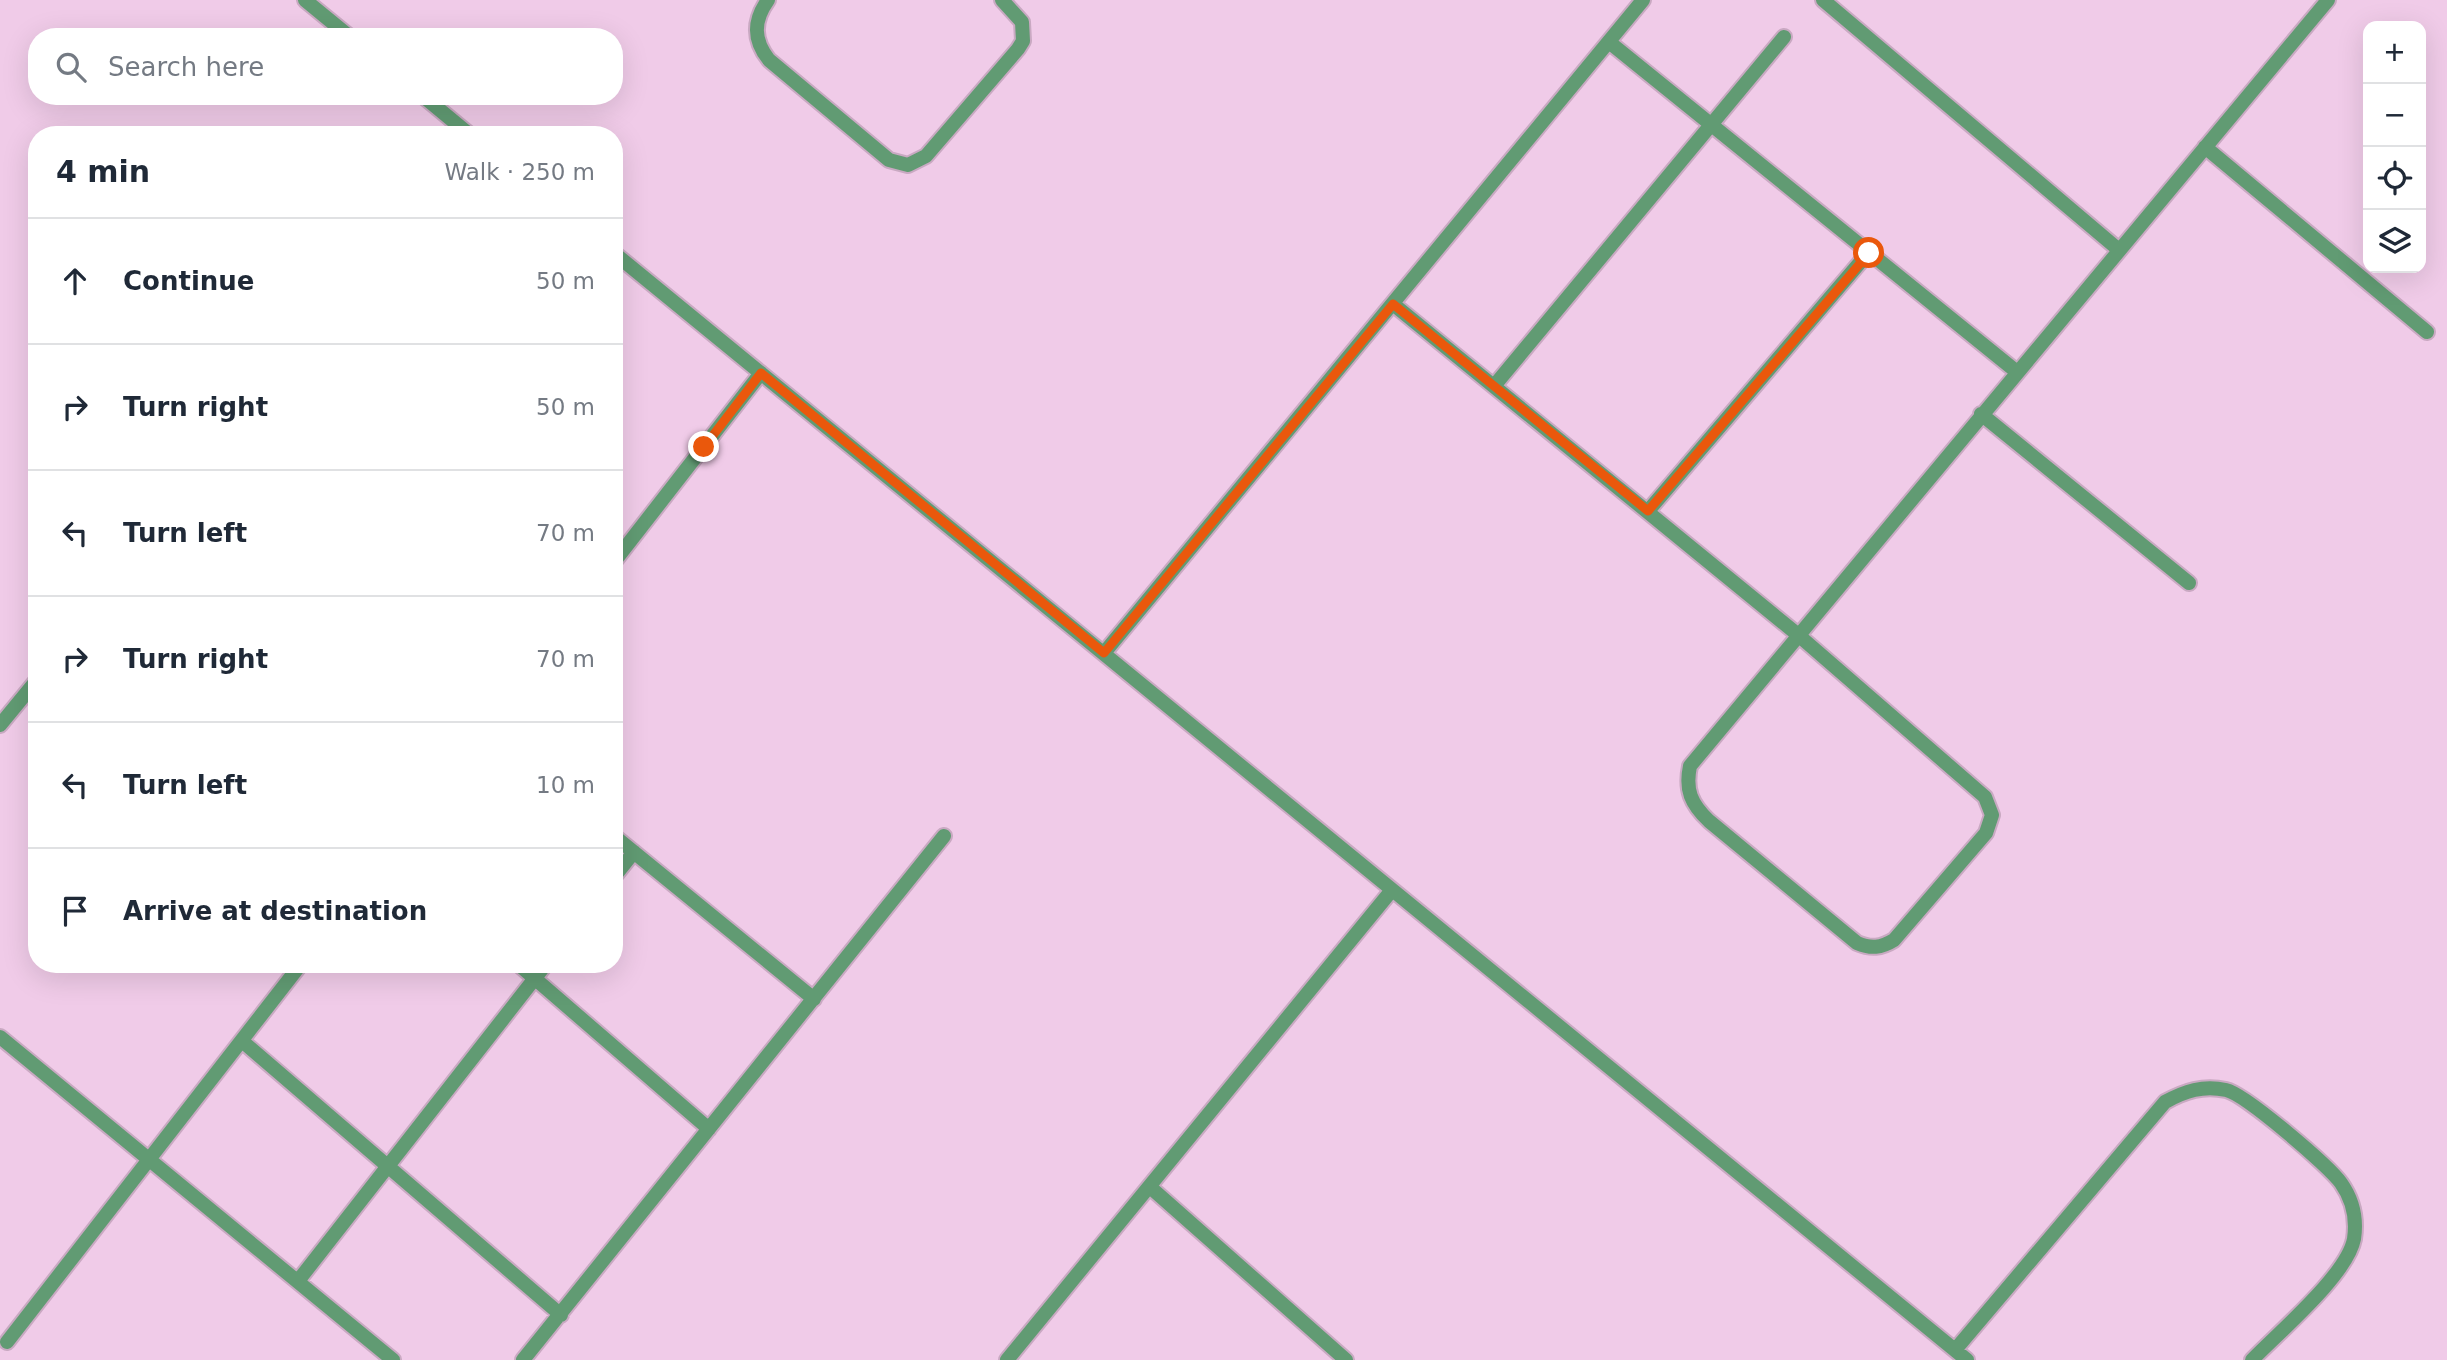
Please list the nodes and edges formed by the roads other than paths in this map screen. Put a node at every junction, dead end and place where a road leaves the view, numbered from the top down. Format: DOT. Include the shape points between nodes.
graph roads {
  1 [pos="306,0"];
  2 [pos="768,0"];
  3 [pos="1002,0"];
  4 [pos="1643,0"];
  5 [pos="1823,0"];
  6 [pos="2328,0"];
  7 [pos="339,28"];
  8 [pos="1784,37"];
  9 [pos="1609,41"];
  10 [pos="434,105"];
  11 [pos="1711,125"];
  12 [pos="459,126"];
  13 [pos="2205,147"];
  14 [pos="2119,250"];
  15 [pos="1869,253"];
  16 [pos="623,260"];
  17 [pos="1393,304"];
  18 [pos="2427,332"];
  19 [pos="2017,372"];
  20 [pos="761,373"];
  21 [pos="1494,386"];
  22 [pos="1981,414"];
  23 [pos="1648,511"];
  24 [pos="623,550"];
  25 [pos="2189,583"];
  26 [pos="1797,634"];
  27 [pos="1104,653"];
  28 [pos="28,691"];
  29 [pos="0,725"];
  30 [pos="944,836"];
  31 [pos="623,843"];
  32 [pos="634,852"];
  33 [pos="623,866"];
  34 [pos="1392,890"];
  35 [pos="294,973"];
  36 [pos="528,973"];
  37 [pos="539,973"];
  38 [pos="535,979"];
  39 [pos="814,999"];
  40 [pos="0,1037"];
  41 [pos="242,1041"];
  42 [pos="709,1129"];
  43 [pos="149,1159"];
  44 [pos="388,1166"];
  45 [pos="1150,1186"];
  46 [pos="298,1281"];
  47 [pos="561,1315"];
  48 [pos="7,1342"];
  49 [pos="1955,1350"];
  50 [pos="393,1360"];
  51 [pos="523,1360"];
  52 [pos="1007,1360"];
  53 [pos="1346,1360"];
  54 [pos="1967,1360"];
  55 [pos="2252,1360"];
  1 -- 7 [label="lane"];
  2 -- 3 [label="lane" via="759,13 756,38 769,60 889,160 908,164 926,156 1023,41 1022,22"];
  4 -- 9 [label="lane"];
  5 -- 14 [label="lane"];
  6 -- 13 [label="lane"];
  8 -- 11 [label="lane"];
  9 -- 11 [label="lane"];
  9 -- 17 [label="lane"];
  10 -- 12 [label="lane"];
  11 -- 15 [label="lane"];
  11 -- 21 [label="lane"];
  13 -- 14 [label="lane"];
  13 -- 18 [label="lane"];
  14 -- 19 [label="lane"];
  15 -- 19 [label="lane"];
  15 -- 23 [label="lane"];
  16 -- 20 [label="lane"];
  17 -- 21 [label="lane"];
  17 -- 27 [label="lane"];
  19 -- 22 [label="lane"];
  20 -- 24 [label="lane"];
  20 -- 27 [label="lane"];
  21 -- 23 [label="lane"];
  22 -- 25 [label="lane"];
  22 -- 26 [label="lane"];
  23 -- 26 [label="lane"];
  26 -- 26 [label="lane" via="1698,754 1690,766 1688,791 1692,803 1709,821 1857,943 1876,948 1894,940 1986,833 1991,824 1990,805"];
  27 -- 34 [label="lane"];
  28 -- 29 [label="lane"];
  30 -- 39 [label="lane"];
  31 -- 32 [label="lane"];
  32 -- 33 [label="lane"];
  32 -- 39 [label="lane"];
  34 -- 45 [label="lane"];
  34 -- 49 [label="lane"];
  35 -- 41 [label="lane"];
  36 -- 38 [label="lane"];
  37 -- 38 [label="lane"];
  38 -- 42 [label="lane"];
  38 -- 44 [label="lane"];
  39 -- 42 [label="lane"];
  40 -- 43 [label="lane"];
  41 -- 43 [label="lane"];
  41 -- 44 [label="lane"];
  42 -- 47 [label="lane"];
  43 -- 46 [label="lane"];
  43 -- 48 [label="lane"];
  44 -- 46 [label="lane"];
  44 -- 47 [label="lane"];
  45 -- 52 [label="lane"];
  45 -- 53 [label="lane"];
  46 -- 50 [label="lane"];
  47 -- 51 [label="lane"];
  49 -- 54 [label="lane"];
  49 -- 55 [label="lane" via="2165,1102 2206,1087 2228,1090 2248,1101 2340,1182 2356,1219 2347,1260"];
}
